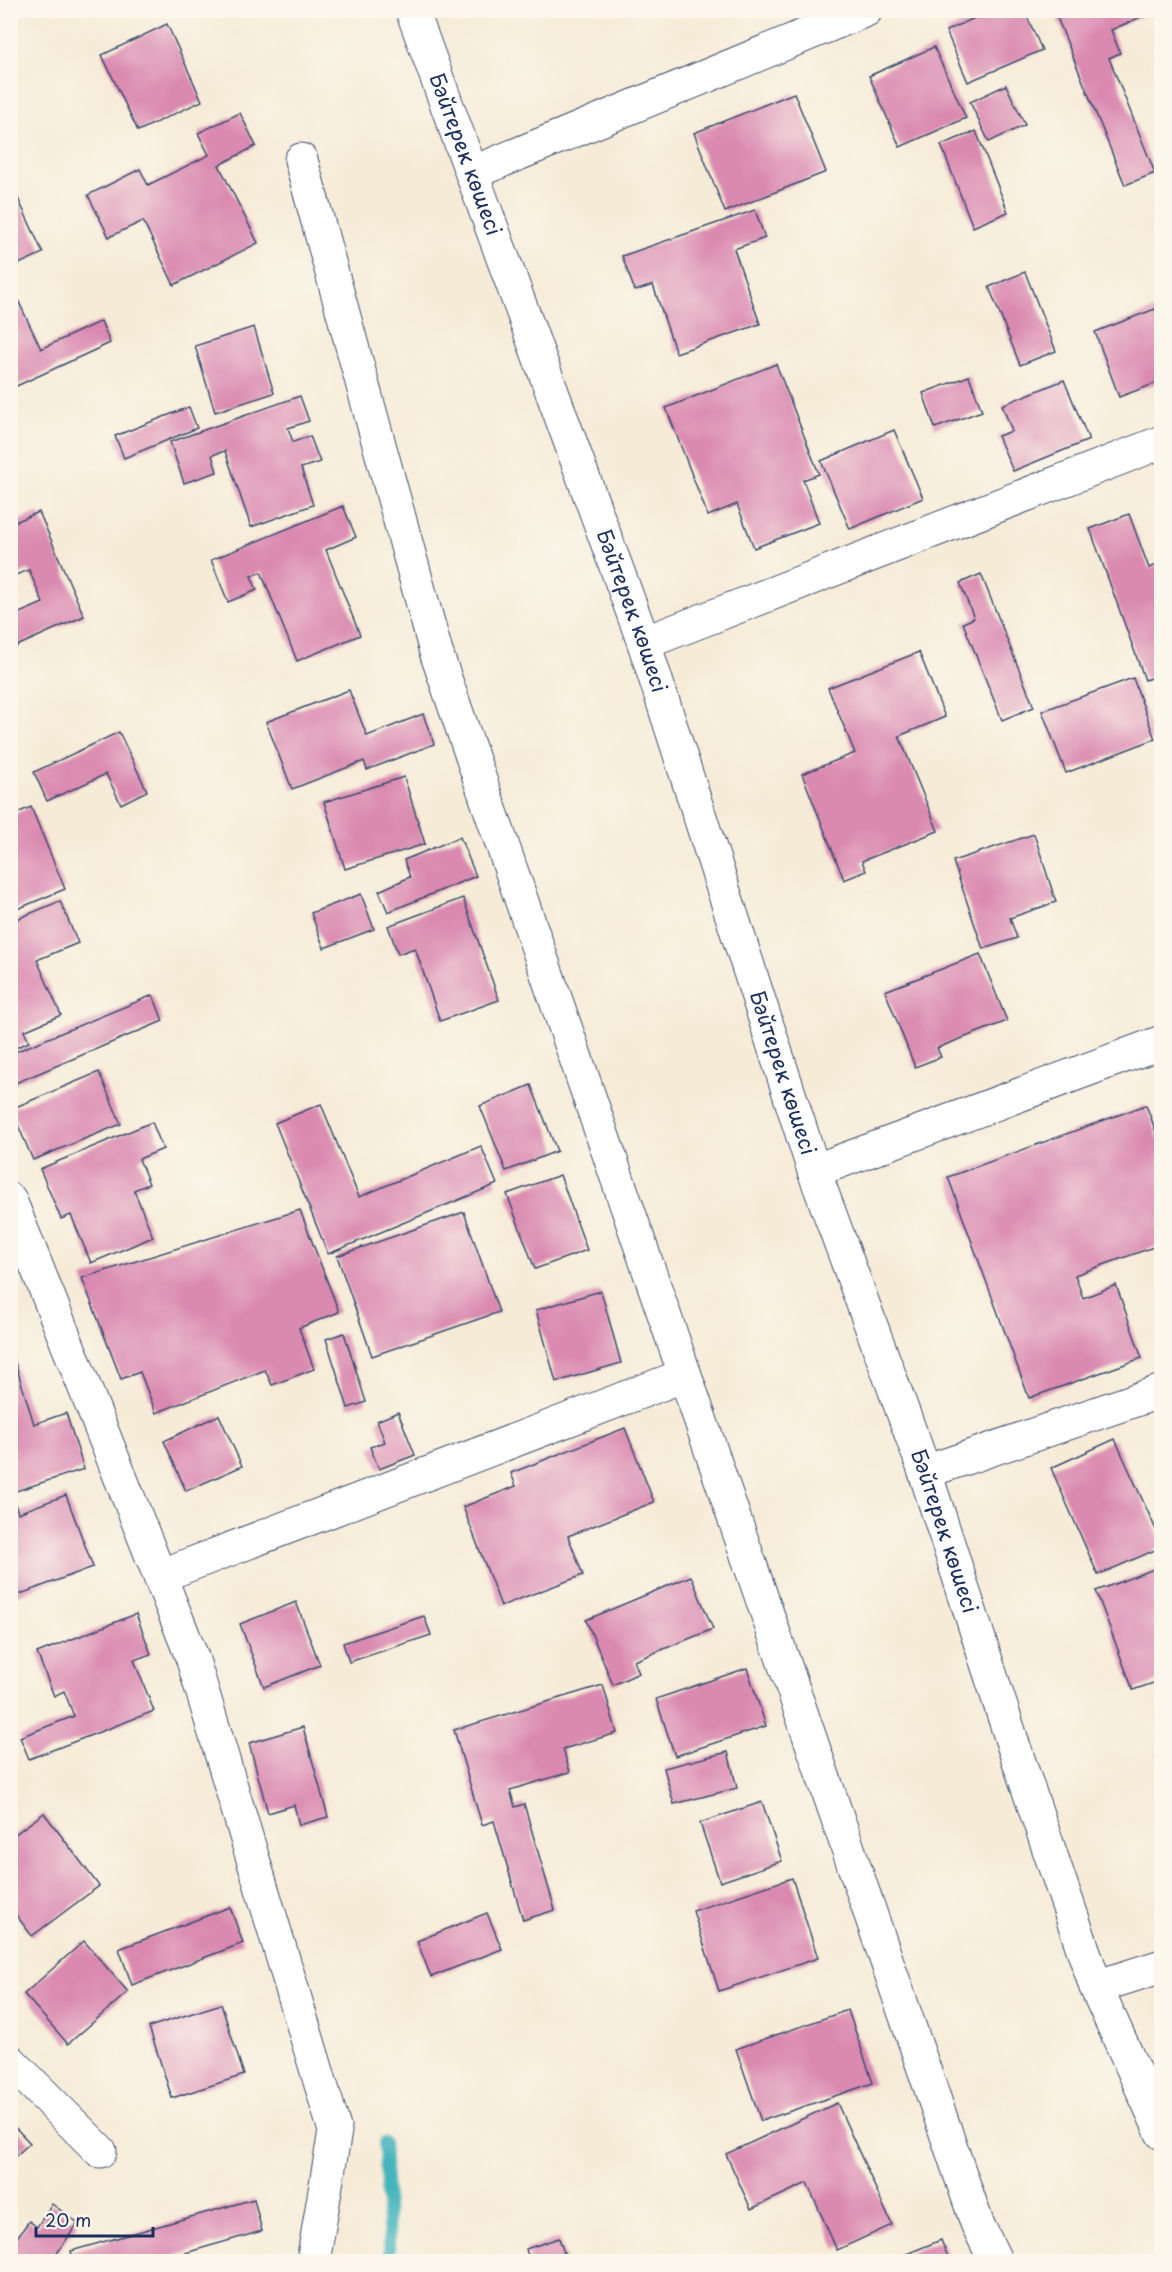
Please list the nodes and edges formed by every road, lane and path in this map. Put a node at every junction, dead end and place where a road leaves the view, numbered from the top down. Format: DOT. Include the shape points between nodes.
graph roads {
  1 [pos="412,10"];
  2 [pos="866,10"];
  3 [pos="301,160"];
  4 [pos="472,173"];
  5 [pos="1161,442"];
  6 [pos="644,643"];
  7 [pos="1161,1042"];
  8 [pos="814,1171"];
  9 [pos="10,1200"];
  10 [pos="685,1375"];
  11 [pos="1161,1391"];
  12 [pos="925,1472"];
  13 [pos="160,1576"];
  14 [pos="1161,1966"];
  15 [pos="1096,1987"];
  16 [pos="10,2061"];
  17 [pos="1161,2133"];
  18 [pos="100,2151"];
  19 [pos="313,2262"];
  20 [pos="996,2262"];
  1 -- 4 [label="street, Бәйтерек көшесі"];
  2 -- 4 [label="street"];
  3 -- 10 [label="street" via="436,652"];
  4 -- 6 [label="street, Бәйтерек көшесі"];
  5 -- 6 [label="street"];
  6 -- 8 [label="street, Бәйтерек көшесі"];
  7 -- 8 [label="street"];
  8 -- 12 [label="street, Бәйтерек көшесі"];
  9 -- 13 [label="street"];
  10 -- 13 [label="street"];
  10 -- 20 [label="street" via="977,2223"];
  11 -- 12 [label="street"];
  12 -- 15 [label="street, Бәйтерек көшесі"];
  13 -- 19 [label="street" via="192,1657 335,2131"];
  14 -- 15 [label="street"];
  15 -- 17 [label="street, Бәйтерек көшесі"];
  16 -- 18 [label="street"];
}
